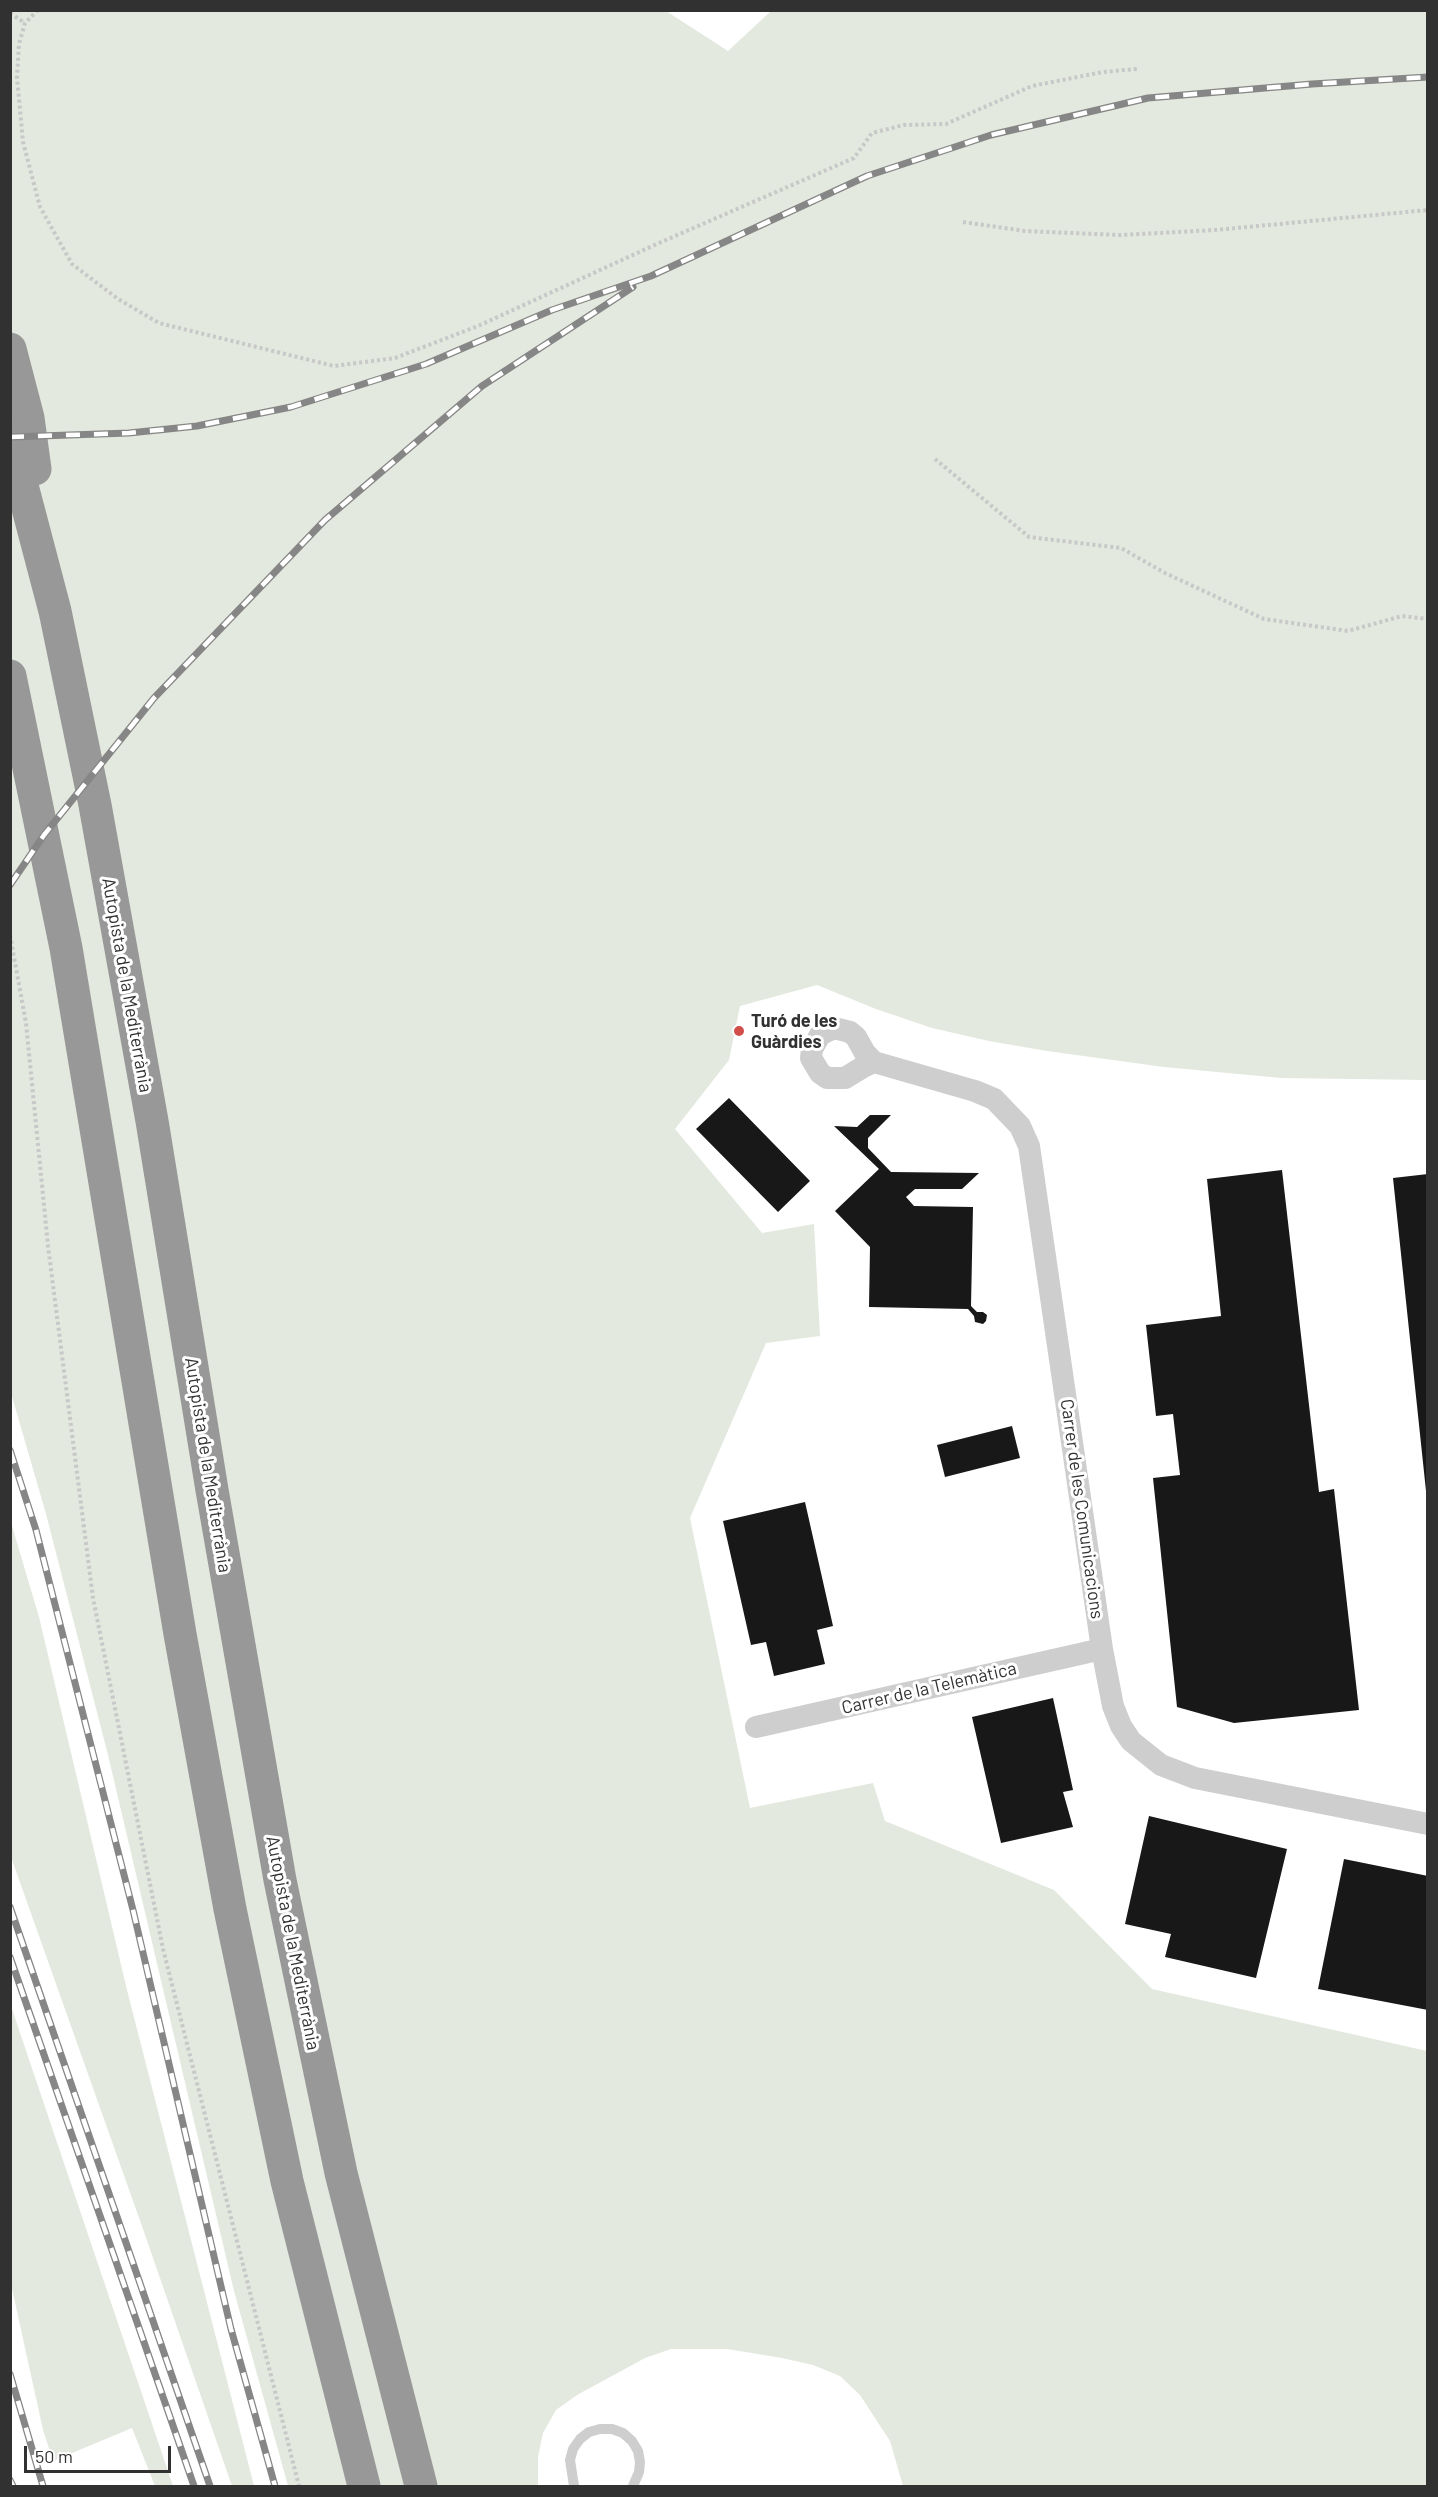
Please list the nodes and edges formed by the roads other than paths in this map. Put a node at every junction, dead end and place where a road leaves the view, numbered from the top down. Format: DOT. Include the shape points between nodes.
graph roads {
  1 [pos="10,349"];
  2 [pos="10,440"];
  3 [pos="55,610"];
  4 [pos="10,676"];
  5 [pos="874,1062"];
  6 [pos="1101,1649"];
  7 [pos="756,1727"];
  8 [pos="1428,1824"];
  9 [pos="364,2487"];
  10 [pos="421,2487"];
  11 [pos="574,2487"];
  12 [pos="633,2487"];
  1 -- 3 [label="highway" via="28,418"];
  2 -- 3 [label="highway, Autopista de la Mediterrània"];
  3 -- 10 [label="highway, Autopista de la Mediterrània" via="152,1121 280,1881 341,2173"];
  4 -- 9 [label="highway" via="66,948 180,1634 230,1909 287,2181"];
  5 -- 6 [label="street, Carrer de les Comunicacions" via="975,1090 994,1099 1020,1126 1029,1146"];
  6 -- 7 [label="street, Carrer de la Telemàtica"];
  6 -- 8 [label="street, Carrer de les Comunicacions" via="1121,1726 1131,1741 1161,1765 1195,1778"];
  11 -- 12 [label="lane" via="570,2460 573,2449 589,2432 612,2429 632,2440 638,2451 640,2462"];
}
